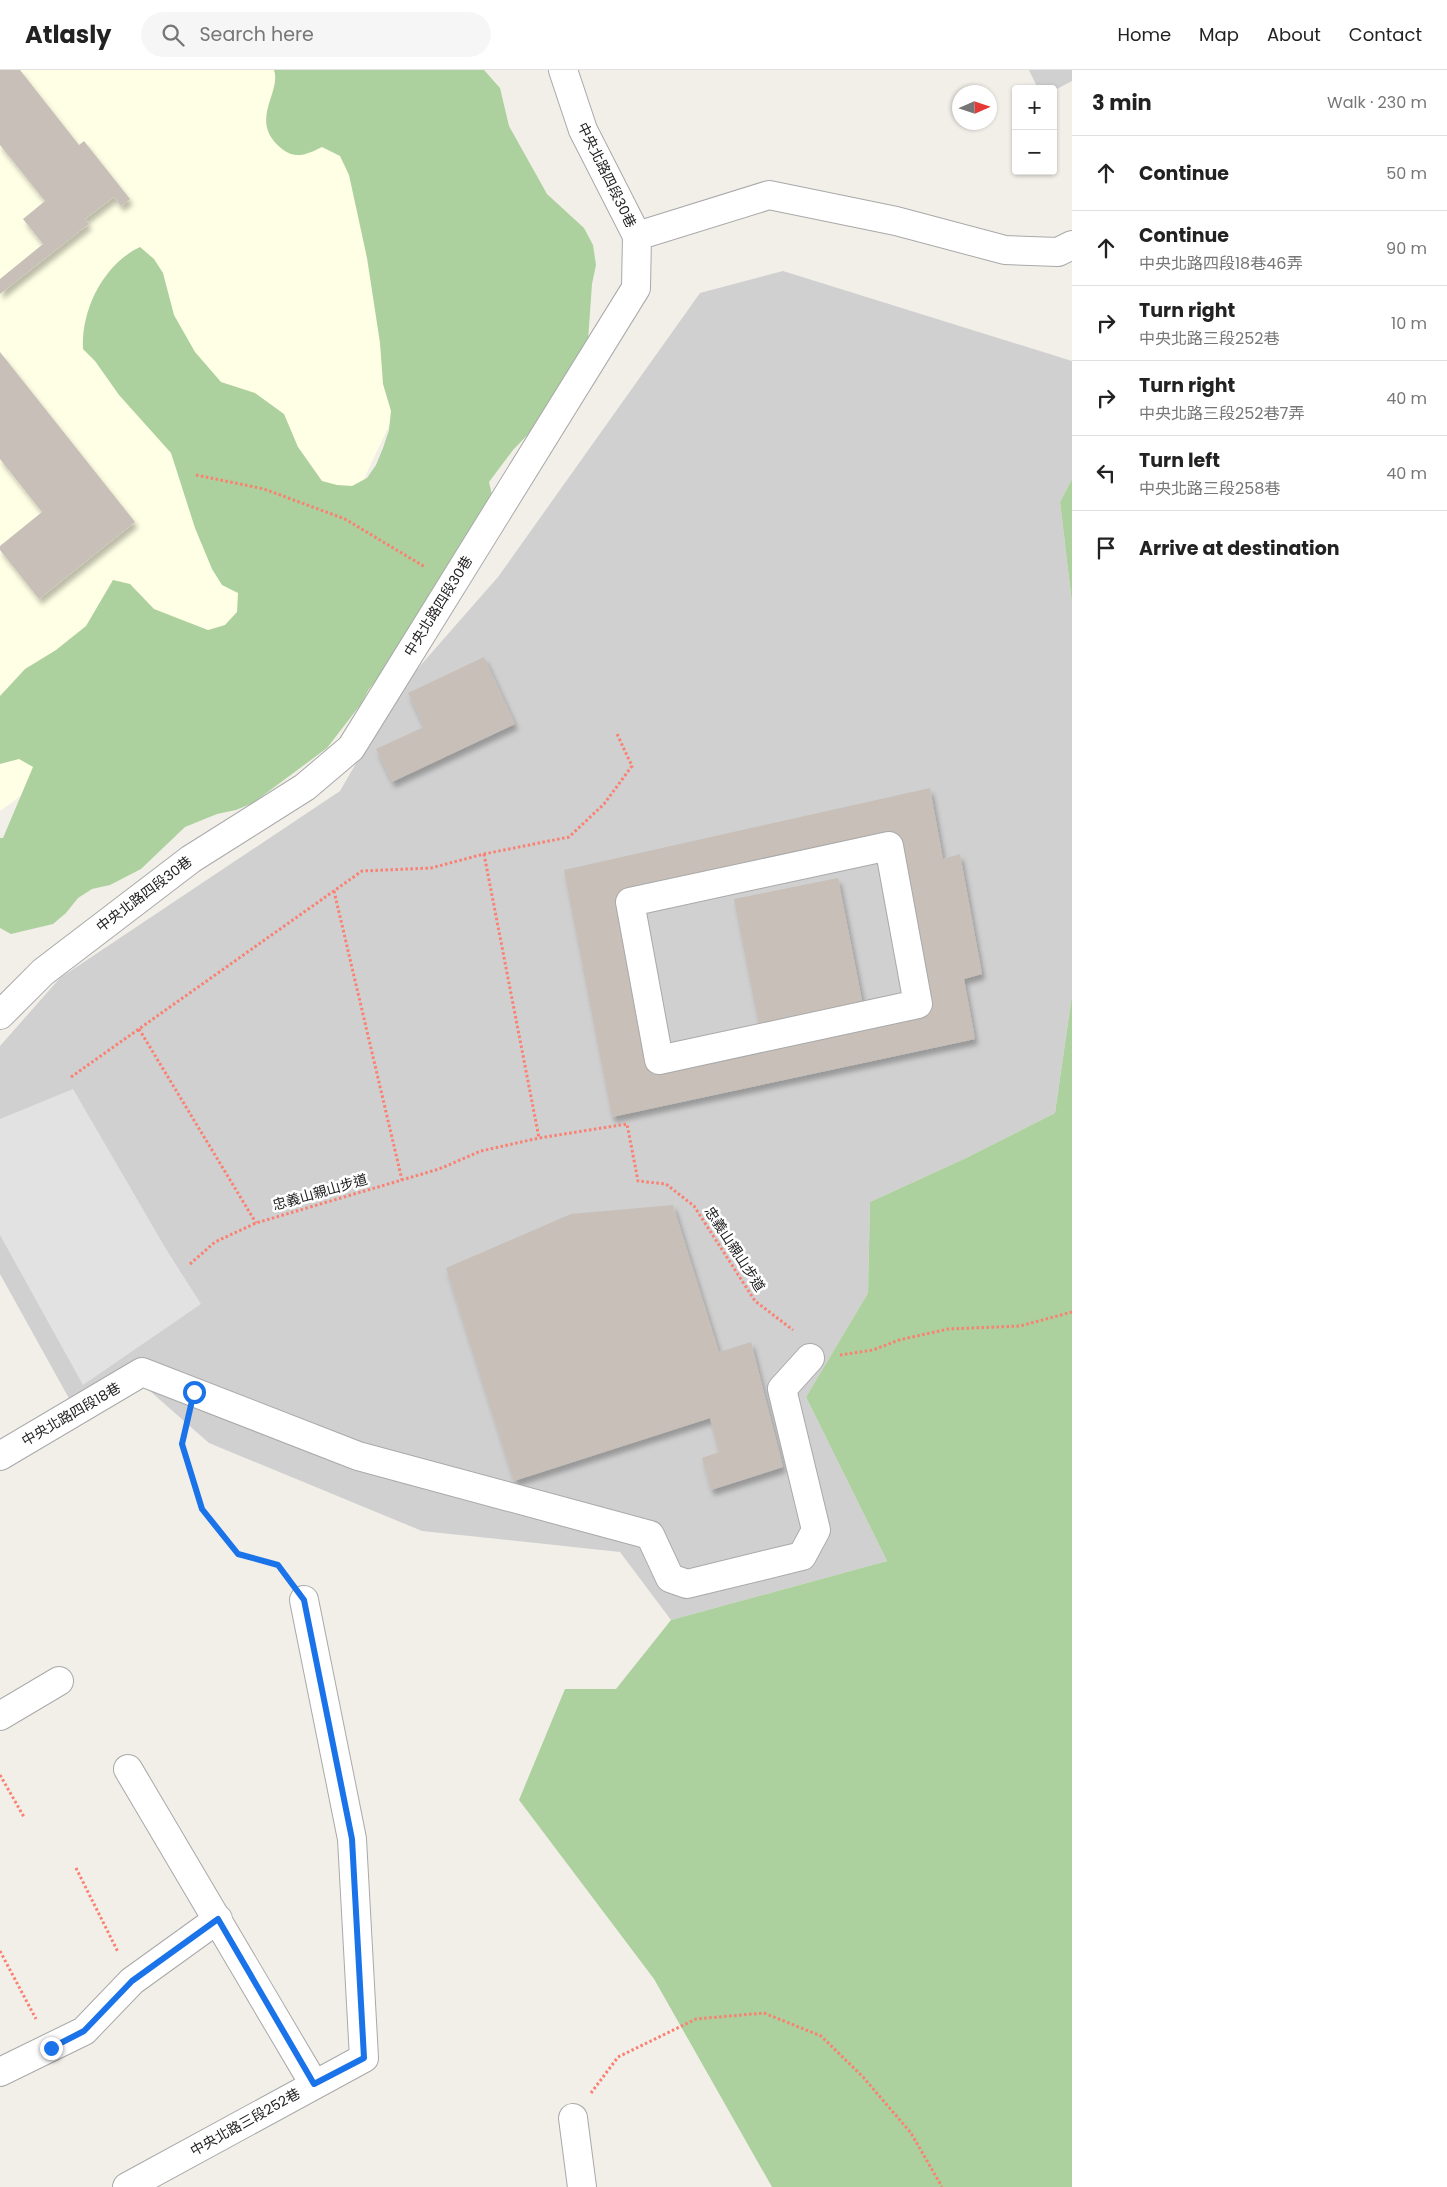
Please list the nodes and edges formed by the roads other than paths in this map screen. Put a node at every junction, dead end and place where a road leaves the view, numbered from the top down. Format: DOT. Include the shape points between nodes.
graph roads {
  1 [pos="563,70"];
  2 [pos="637,236"];
  3 [pos="1072,245"];
  4 [pos="889,846"];
  5 [pos="0,1015"];
  6 [pos="810,1358"];
  7 [pos="0,1456"];
  8 [pos="304,1600"];
  9 [pos="60,1681"];
  10 [pos="0,1716"];
  11 [pos="128,1769"];
  12 [pos="218,1919"];
  13 [pos="0,2072"];
  14 [pos="314,2084"];
  15 [pos="573,2118"];
  16 [pos="127,2187"];
  17 [pos="582,2187"];
  1 -- 2 [label="street, 中央北路四段30巷" via="583,130"];
  2 -- 3 [label="street" via="769,196 896,221 1005,250 1058,252"];
  2 -- 5 [label="street, 中央北路四段30巷" via="636,288 351,748 305,787 191,859 136,900 43,972"];
  4 -- 4 [label="street" via="918,1004 659,1060 630,902"];
  6 -- 7 [label="street, 中央北路四段18巷" via="782,1390 816,1530 802,1556 687,1584 670,1578 650,1535 358,1456 142,1372"];
  8 -- 14 [label="street, 中央北路三段252巷" via="352,1839 364,2058"];
  9 -- 10 [label="street"];
  11 -- 12 [label="street"];
  12 -- 13 [label="street" via="132,1981 84,2031"];
  12 -- 14 [label="street"];
  14 -- 16 [label="street, 中央北路三段252巷"];
  15 -- 17 [label="street"];
}
